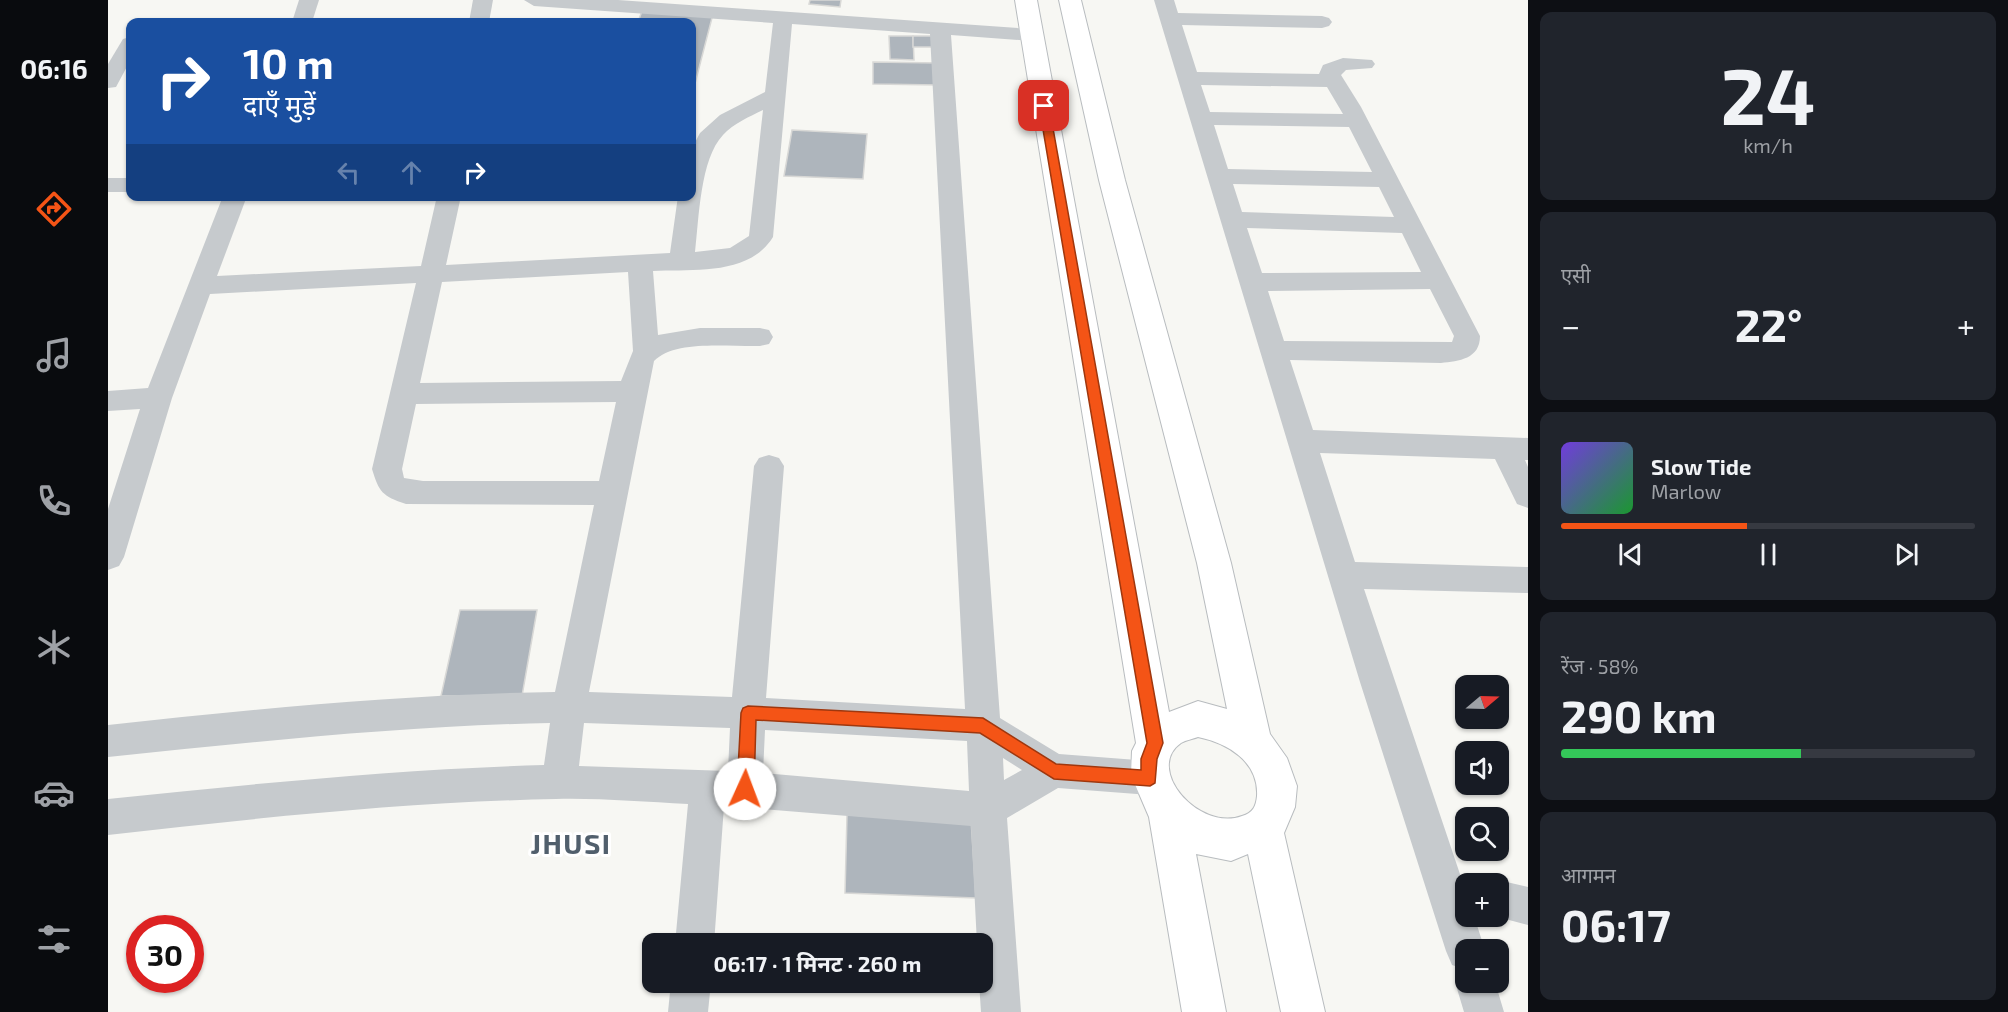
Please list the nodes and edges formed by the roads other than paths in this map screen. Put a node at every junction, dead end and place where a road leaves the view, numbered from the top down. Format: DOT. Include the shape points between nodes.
graph roads {
  1 [pos="309,0"];
  2 [pos="483,0"];
  3 [pos="534,0"];
  4 [pos="1026,0"];
  5 [pos="1070,0"];
  6 [pos="1166,9"];
  7 [pos="303,18"];
  8 [pos="480,18"];
  9 [pos="783,18"];
  10 [pos="1322,22"];
  11 [pos="940,29"];
  12 [pos="1032,35"];
  13 [pos="126,37"];
  14 [pos="1365,64"];
  15 [pos="1188,78"];
  16 [pos="1334,81"];
  17 [pos="108,82"];
  18 [pos="775,95"];
  19 [pos="1200,118"];
  20 [pos="1356,121"];
  21 [pos="696,158"];
  22 [pos="1218,176"];
  23 [pos="1387,180"];
  24 [pos="108,185"];
  25 [pos="126,185"];
  26 [pos="233,201"];
  27 [pos="448,201"];
  28 [pos="689,201"];
  29 [pos="1232,220"];
  30 [pos="1410,225"];
  31 [pos="681,261"];
  32 [pos="640,263"];
  33 [pos="431,274"];
  34 [pos="1438,280"];
  35 [pos="1251,282"];
  36 [pos="201,286"];
  37 [pos="760,337"];
  38 [pos="1273,350"];
  39 [pos="646,352"];
  40 [pos="632,391"];
  41 [pos="404,394"];
  42 [pos="158,398"];
  43 [pos="108,401"];
  44 [pos="1303,441"];
  45 [pos="1516,449"];
  46 [pos="769,466"];
  47 [pos="612,493"];
  48 [pos="1528,496"];
  49 [pos="108,557"];
  50 [pos="1345,575"];
  51 [pos="1528,580"];
  52 [pos="569,707"];
  53 [pos="748,713"];
  54 [pos="983,726"];
  55 [pos="108,741"];
  56 [pos="1253,741"];
  57 [pos="1054,771"];
  58 [pos="1158,778"];
  59 [pos="559,782"];
  60 [pos="707,789"];
  61 [pos="745,789"];
  62 [pos="987,810"];
  63 [pos="108,817"];
  64 [pos="1263,828"];
  65 [pos="1455,891"];
  66 [pos="1509,900"];
  67 [pos="1528,906"];
  68 [pos="695,933"];
  69 [pos="690,993"];
  70 [pos="1478,993"];
  71 [pos="688,1012"];
  72 [pos="1001,1012"];
  73 [pos="1204,1012"];
  74 [pos="1304,1012"];
  75 [pos="1484,1012"];
  1 -- 7 [label="street"];
  2 -- 8 [label="street"];
  3 -- 9 [label="street"];
  4 -- 12 [label="highway"];
  5 -- 56 [label="highway" via="1112,180 1214,563"];
  6 -- 10 [label="street"];
  6 -- 15 [label="street"];
  9 -- 11 [label="street"];
  9 -- 18 [label="street"];
  11 -- 12 [label="street"];
  11 -- 54 [label="street"];
  12 -- 58 [label="highway"];
  13 -- 17 [label="street"];
  14 -- 16 [label="street" via="1335,66 1330,69"];
  15 -- 16 [label="street"];
  15 -- 19 [label="street"];
  16 -- 20 [label="street"];
  18 -- 21 [label="street" via="723,122"];
  18 -- 31 [label="street" via="761,237 741,254"];
  19 -- 20 [label="street"];
  19 -- 22 [label="street"];
  20 -- 23 [label="street"];
  22 -- 23 [label="street"];
  22 -- 29 [label="street"];
  23 -- 30 [label="street"];
  24 -- 25 [label="street"];
  26 -- 36 [label="street"];
  27 -- 33 [label="street"];
  28 -- 31 [label="street"];
  29 -- 30 [label="street"];
  29 -- 35 [label="street"];
  30 -- 34 [label="street"];
  31 -- 32 [label="street"];
  32 -- 33 [label="street"];
  32 -- 39 [label="street"];
  33 -- 36 [label="street"];
  33 -- 41 [label="street"];
  34 -- 35 [label="street"];
  34 -- 38 [label="street" via="1467,336 1467,344 1460,351"];
  35 -- 38 [label="street"];
  36 -- 42 [label="street"];
  37 -- 39 [label="street" via="677,339"];
  38 -- 44 [label="street"];
  39 -- 40 [label="street"];
  40 -- 41 [label="street"];
  40 -- 47 [label="street"];
  41 -- 47 [label="street" via="387,469 392,485 406,492"];
  42 -- 43 [label="street"];
  42 -- 49 [label="street"];
  44 -- 45 [label="street"];
  44 -- 50 [label="street"];
  45 -- 48 [label="street"];
  46 -- 53 [label="street"];
  47 -- 52 [label="street"];
  50 -- 51 [label="street"];
  50 -- 65 [label="street"];
  52 -- 53 [label="street"];
  52 -- 55 [label="street" via="468,709 299,721"];
  52 -- 59 [label="street"];
  53 -- 54 [label="street"];
  53 -- 61 [label="street"];
  54 -- 57 [label="street"];
  54 -- 62 [label="street"];
  56 -- 58 [label="highway" via="1218,722 1180,722 1166,730"];
  56 -- 64 [label="highway" via="1267,758 1278,795 1274,814"];
  57 -- 58 [label="street"];
  57 -- 62 [label="street"];
  58 -- 64 [label="highway" via="1185,828 1227,841 1248,838"];
  58 -- 73 [label="highway"];
  59 -- 60 [label="street"];
  59 -- 63 [label="street" via="283,798"];
  60 -- 61 [label="street"];
  60 -- 68 [label="street"];
  61 -- 62 [label="street"];
  62 -- 72 [label="street"];
  64 -- 74 [label="highway"];
  66 -- 67 [label="street"];
  69 -- 71 [label="street"];
  70 -- 75 [label="street"];
}
